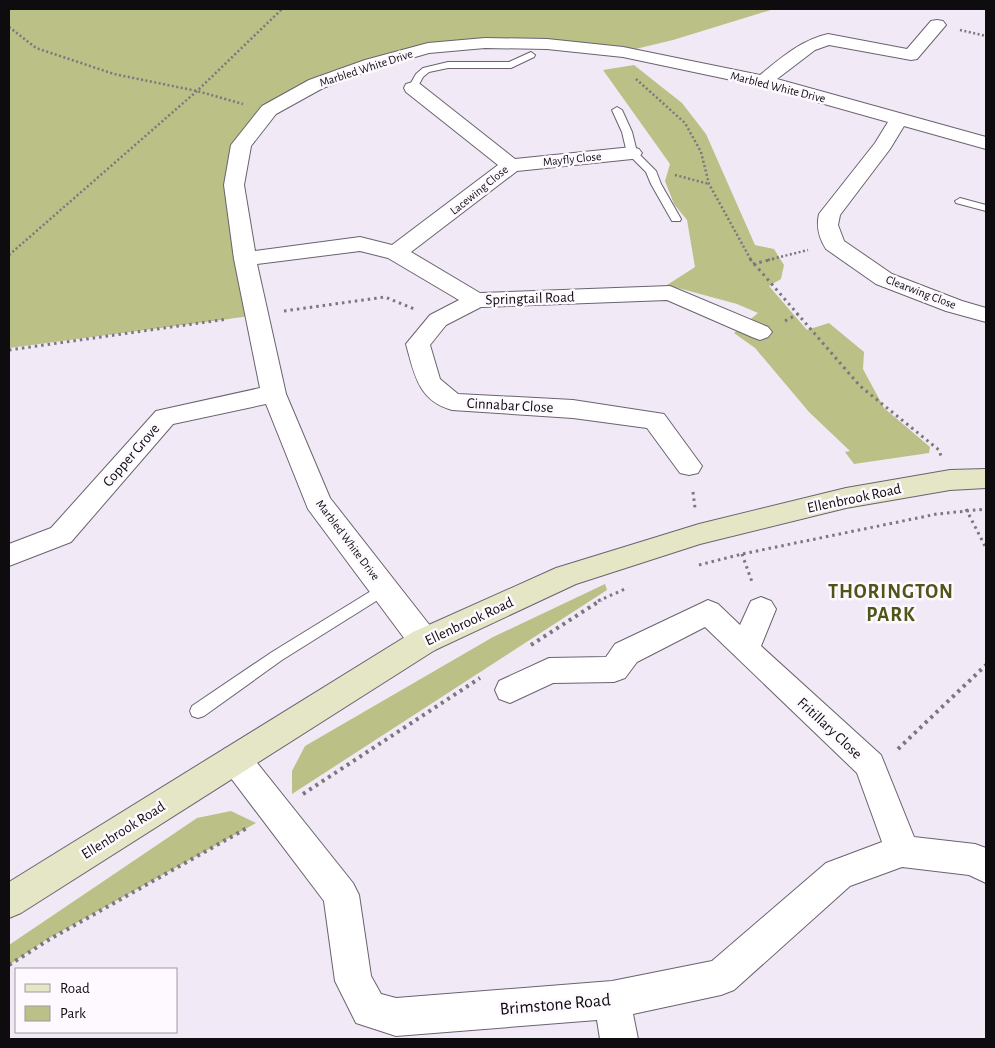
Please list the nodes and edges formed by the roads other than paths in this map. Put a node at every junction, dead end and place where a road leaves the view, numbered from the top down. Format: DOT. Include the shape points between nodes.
graph roads {
  1 [pos="937,25"];
  2 [pos="531,56"];
  3 [pos="763,81"];
  4 [pos="413,88"];
  5 [pos="617,110"];
  6 [pos="899,119"];
  7 [pos="986,143"];
  8 [pos="632,153"];
  9 [pos="511,164"];
  10 [pos="960,201"];
  11 [pos="986,208"];
  12 [pos="676,219"];
  13 [pos="396,254"];
  14 [pos="245,259"];
  15 [pos="476,300"];
  16 [pos="986,315"];
  17 [pos="760,332"];
  18 [pos="274,394"];
  19 [pos="689,466"];
  20 [pos="986,478"];
  21 [pos="9,555"];
  22 [pos="384,588"];
  23 [pos="761,609"];
  24 [pos="424,640"];
  25 [pos="745,649"];
  26 [pos="510,690"];
  27 [pos="198,712"];
  28 [pos="235,759"];
  29 [pos="902,851"];
  30 [pos="986,867"];
  31 [pos="9,902"];
  32 [pos="612,1000"];
  33 [pos="619,1039"];
  1 -- 3 [label="street" via="911,55 828,39 809,46"];
  2 -- 4 [label="lane" via="511,65 448,65 426,70"];
  3 -- 6 [label="street, Marbled White Drive"];
  3 -- 14 [label="street, Marbled White Drive" via="623,52 547,44 485,43 428,48 371,64 316,84 269,110 241,146 234,185"];
  4 -- 9 [label="street, Lacewing Close"];
  5 -- 8 [label="lane"];
  6 -- 7 [label="street, Marbled White Drive"];
  6 -- 16 [label="street, Clearwing Close" via="830,214 827,225 834,244 884,279"];
  8 -- 9 [label="street, Mayfly Close"];
  8 -- 12 [label="lane" via="651,171"];
  9 -- 13 [label="street, Lacewing Close"];
  10 -- 11 [label="lane"];
  13 -- 14 [label="street, Springtail Road" via="360,244"];
  13 -- 15 [label="street, Springtail Road"];
  14 -- 18 [label="street, Marbled White Drive"];
  15 -- 17 [label="street, Springtail Road" via="670,293"];
  15 -- 19 [label="street, Cinnabar Close" via="438,320 418,344 429,383 452,402 573,409 655,420"];
  18 -- 21 [label="street, Copper Grove" via="165,416 61,535"];
  18 -- 22 [label="street, Marbled White Drive" via="318,502"];
  20 -- 24 [label="street, Ellenbrook Road" via="950,480 846,498 699,534 566,576"];
  22 -- 24 [label="street, Marbled White Drive"];
  22 -- 27 [label="lane" via="276,656"];
  23 -- 25 [label="street"];
  24 -- 28 [label="street, Ellenbrook Road"];
  25 -- 26 [label="street, Fritillary Close" via="708,612 626,653 614,669 549,671"];
  25 -- 29 [label="street, Fritillary Close" via="870,765"];
  28 -- 31 [label="street, Ellenbrook Road"];
  28 -- 32 [label="street, Brimstone Road" via="342,895 353,981 369,1010 396,1017"];
  29 -- 30 [label="street, Brimstone Road" via="975,860"];
  29 -- 32 [label="street, Brimstone Road" via="838,874 721,977"];
  32 -- 33 [label="street"];
}
